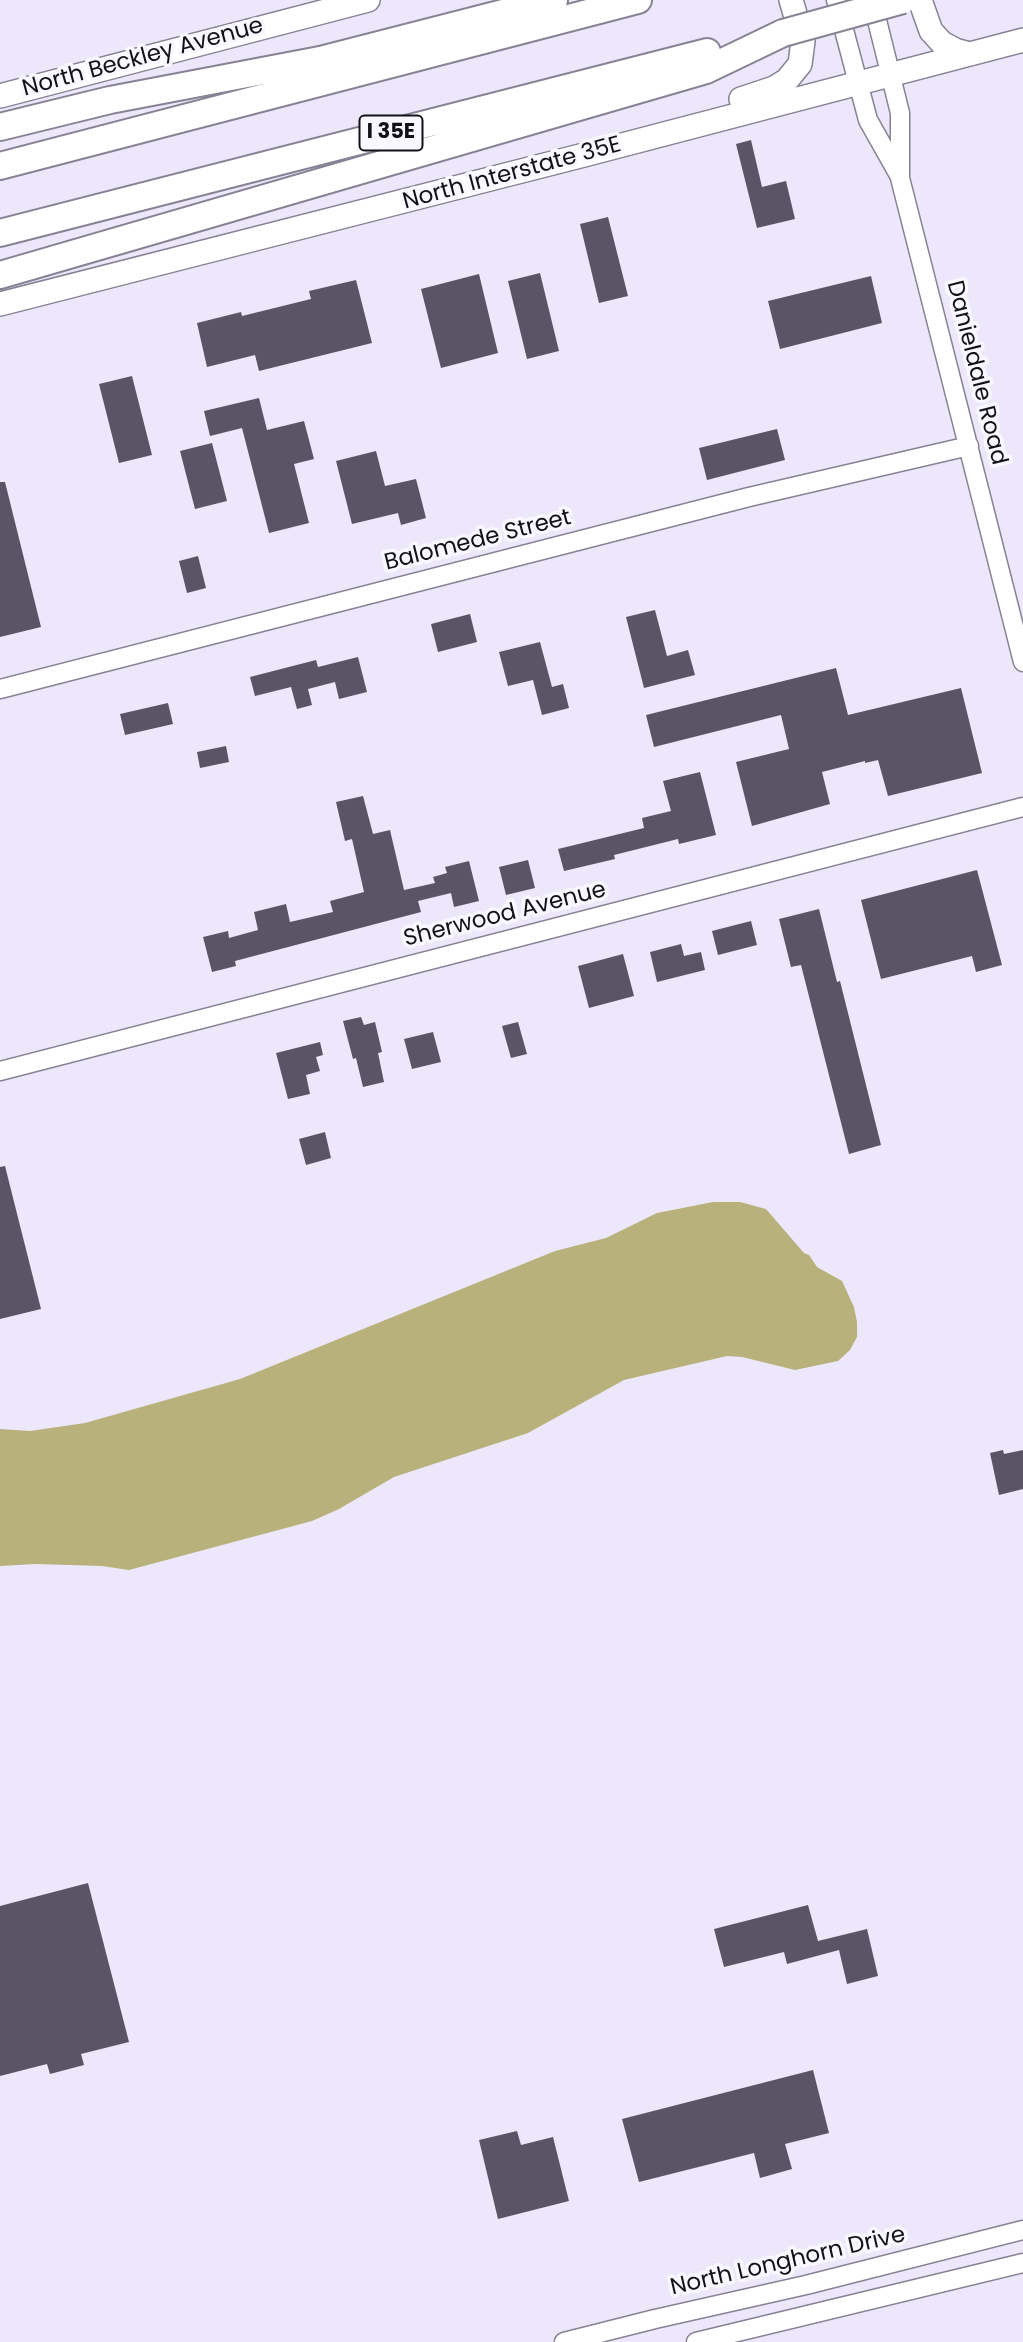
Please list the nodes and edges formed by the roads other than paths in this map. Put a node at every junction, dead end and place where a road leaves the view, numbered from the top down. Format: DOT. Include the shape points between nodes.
graph roads {
  1 [pos="368,0"];
  2 [pos="554,0"];
  3 [pos="638,0"];
  4 [pos="791,0"];
  5 [pos="836,0"];
  6 [pos="872,0"];
  7 [pos="903,0"];
  8 [pos="920,0"];
  9 [pos="783,33"];
  10 [pos="1023,40"];
  11 [pos="970,54"];
  12 [pos="890,75"];
  13 [pos="858,83"];
  14 [pos="0,96"];
  15 [pos="0,127"];
  16 [pos="584,155"];
  17 [pos="0,166"];
  18 [pos="900,178"];
  19 [pos="0,233"];
  20 [pos="0,275"];
  21 [pos="0,304"];
  22 [pos="969,446"];
  23 [pos="1017,612"];
  24 [pos="1023,662"];
  25 [pos="0,689"];
  26 [pos="1023,807"];
  27 [pos="0,1071"];
  28 [pos="1023,2230"];
  29 [pos="987,2239"];
  30 [pos="1023,2263"];
  31 [pos="994,2270"];
  32 [pos="564,2342"];
  33 [pos="696,2342"];
  1 -- 14 [label="main road, North Beckley Avenue"];
  2 -- 15 [label="highway" via="320,60 110,100"];
  3 -- 17 [label="highway"];
  4 -- 16 [label="main road" via="803,41 800,64 787,80"];
  5 -- 13 [label="street, Danieldale Road"];
  6 -- 12 [label="street, Danieldale Road"];
  7 -- 9 [label="highway, I 35E, bridge"];
  8 -- 11 [label="main road" via="942,43"];
  9 -- 19 [label="highway, I 35E"];
  9 -- 20 [label="highway" via="706,70"];
  10 -- 11 [label="main road, North Interstate 35E"];
  11 -- 12 [label="main road, North Interstate 35E"];
  12 -- 13 [label="main road, North Interstate 35E"];
  12 -- 18 [label="street, Danieldale Road" via="900,113"];
  13 -- 16 [label="main road, North Interstate 35E"];
  13 -- 18 [label="street, Danieldale Road" via="868,120"];
  16 -- 21 [label="main road, North Interstate 35E"];
  18 -- 22 [label="street, Danieldale Road"];
  22 -- 23 [label="street, Danieldale Road"];
  22 -- 25 [label="street, Balomede Street" via="749,497"];
  23 -- 24 [label="street, Danieldale Road"];
  26 -- 27 [label="street, Sherwood Avenue"];
  28 -- 29 [label="street, North Longhorn Drive"];
  29 -- 31 [label="street"];
  29 -- 32 [label="street, North Longhorn Drive"];
  30 -- 31 [label="street"];
  31 -- 33 [label="street"];
}
